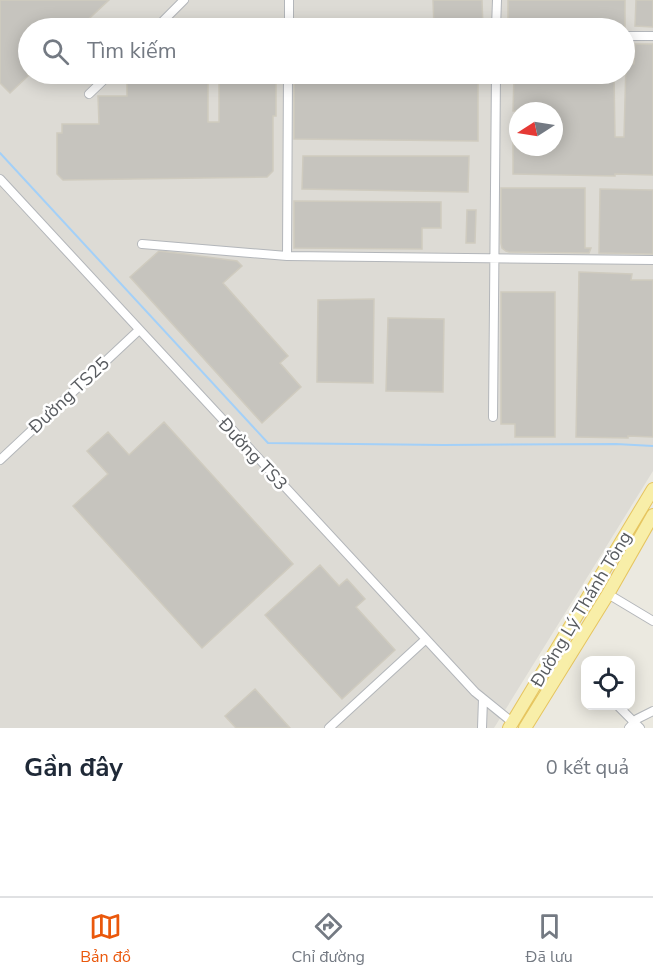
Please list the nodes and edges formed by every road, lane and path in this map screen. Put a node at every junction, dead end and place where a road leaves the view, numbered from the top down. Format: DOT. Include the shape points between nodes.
graph roads {
  1 [pos="184,0"];
  2 [pos="289,0"];
  3 [pos="497,0"];
  4 [pos="166,18"];
  5 [pos="289,18"];
  6 [pos="496,18"];
  7 [pos="635,36"];
  8 [pos="653,36"];
  9 [pos="100,84"];
  10 [pos="288,84"];
  11 [pos="496,84"];
  12 [pos="89,94"];
  13 [pos="0,179"];
  14 [pos="142,244"];
  15 [pos="286,256"];
  16 [pos="495,259"];
  17 [pos="653,260"];
  18 [pos="139,330"];
  19 [pos="493,417"];
  20 [pos="0,460"];
  21 [pos="653,489"];
  22 [pos="648,516"];
  23 [pos="608,594"];
  24 [pos="653,621"];
  25 [pos="426,639"];
  26 [pos="483,699"];
  27 [pos="622,710"];
  28 [pos="653,711"];
  29 [pos="634,726"];
  30 [pos="517,727"];
  31 [pos="329,728"];
  32 [pos="482,728"];
  1 -- 4 [label="street"];
  2 -- 5 [label="street"];
  3 -- 6 [label="street"];
  7 -- 8 [label="street"];
  9 -- 12 [label="street"];
  10 -- 15 [label="street"];
  11 -- 16 [label="street"];
  13 -- 18 [label="street, Đường TS3"];
  14 -- 15 [label="street"];
  15 -- 16 [label="street"];
  16 -- 17 [label="street"];
  16 -- 19 [label="street"];
  18 -- 20 [label="street, Đường TS25"];
  18 -- 25 [label="street, Đường TS3"];
  21 -- 22 [label="main road, Đường Lý Thánh Tông"];
  22 -- 23 [label="main road, Đường Lý Thánh Tông"];
  22 -- 30 [label="main road, Đường Lý Thánh Tông"];
  23 -- 24 [label="street"];
  23 -- 30 [label="main road, Đường Lý Thánh Tông"];
  25 -- 26 [label="street, Đường TS3"];
  25 -- 31 [label="street"];
  26 -- 30 [label="street, Đường TS3"];
  26 -- 32 [label="street"];
  27 -- 29 [label="street"];
  28 -- 29 [label="street"];
}
